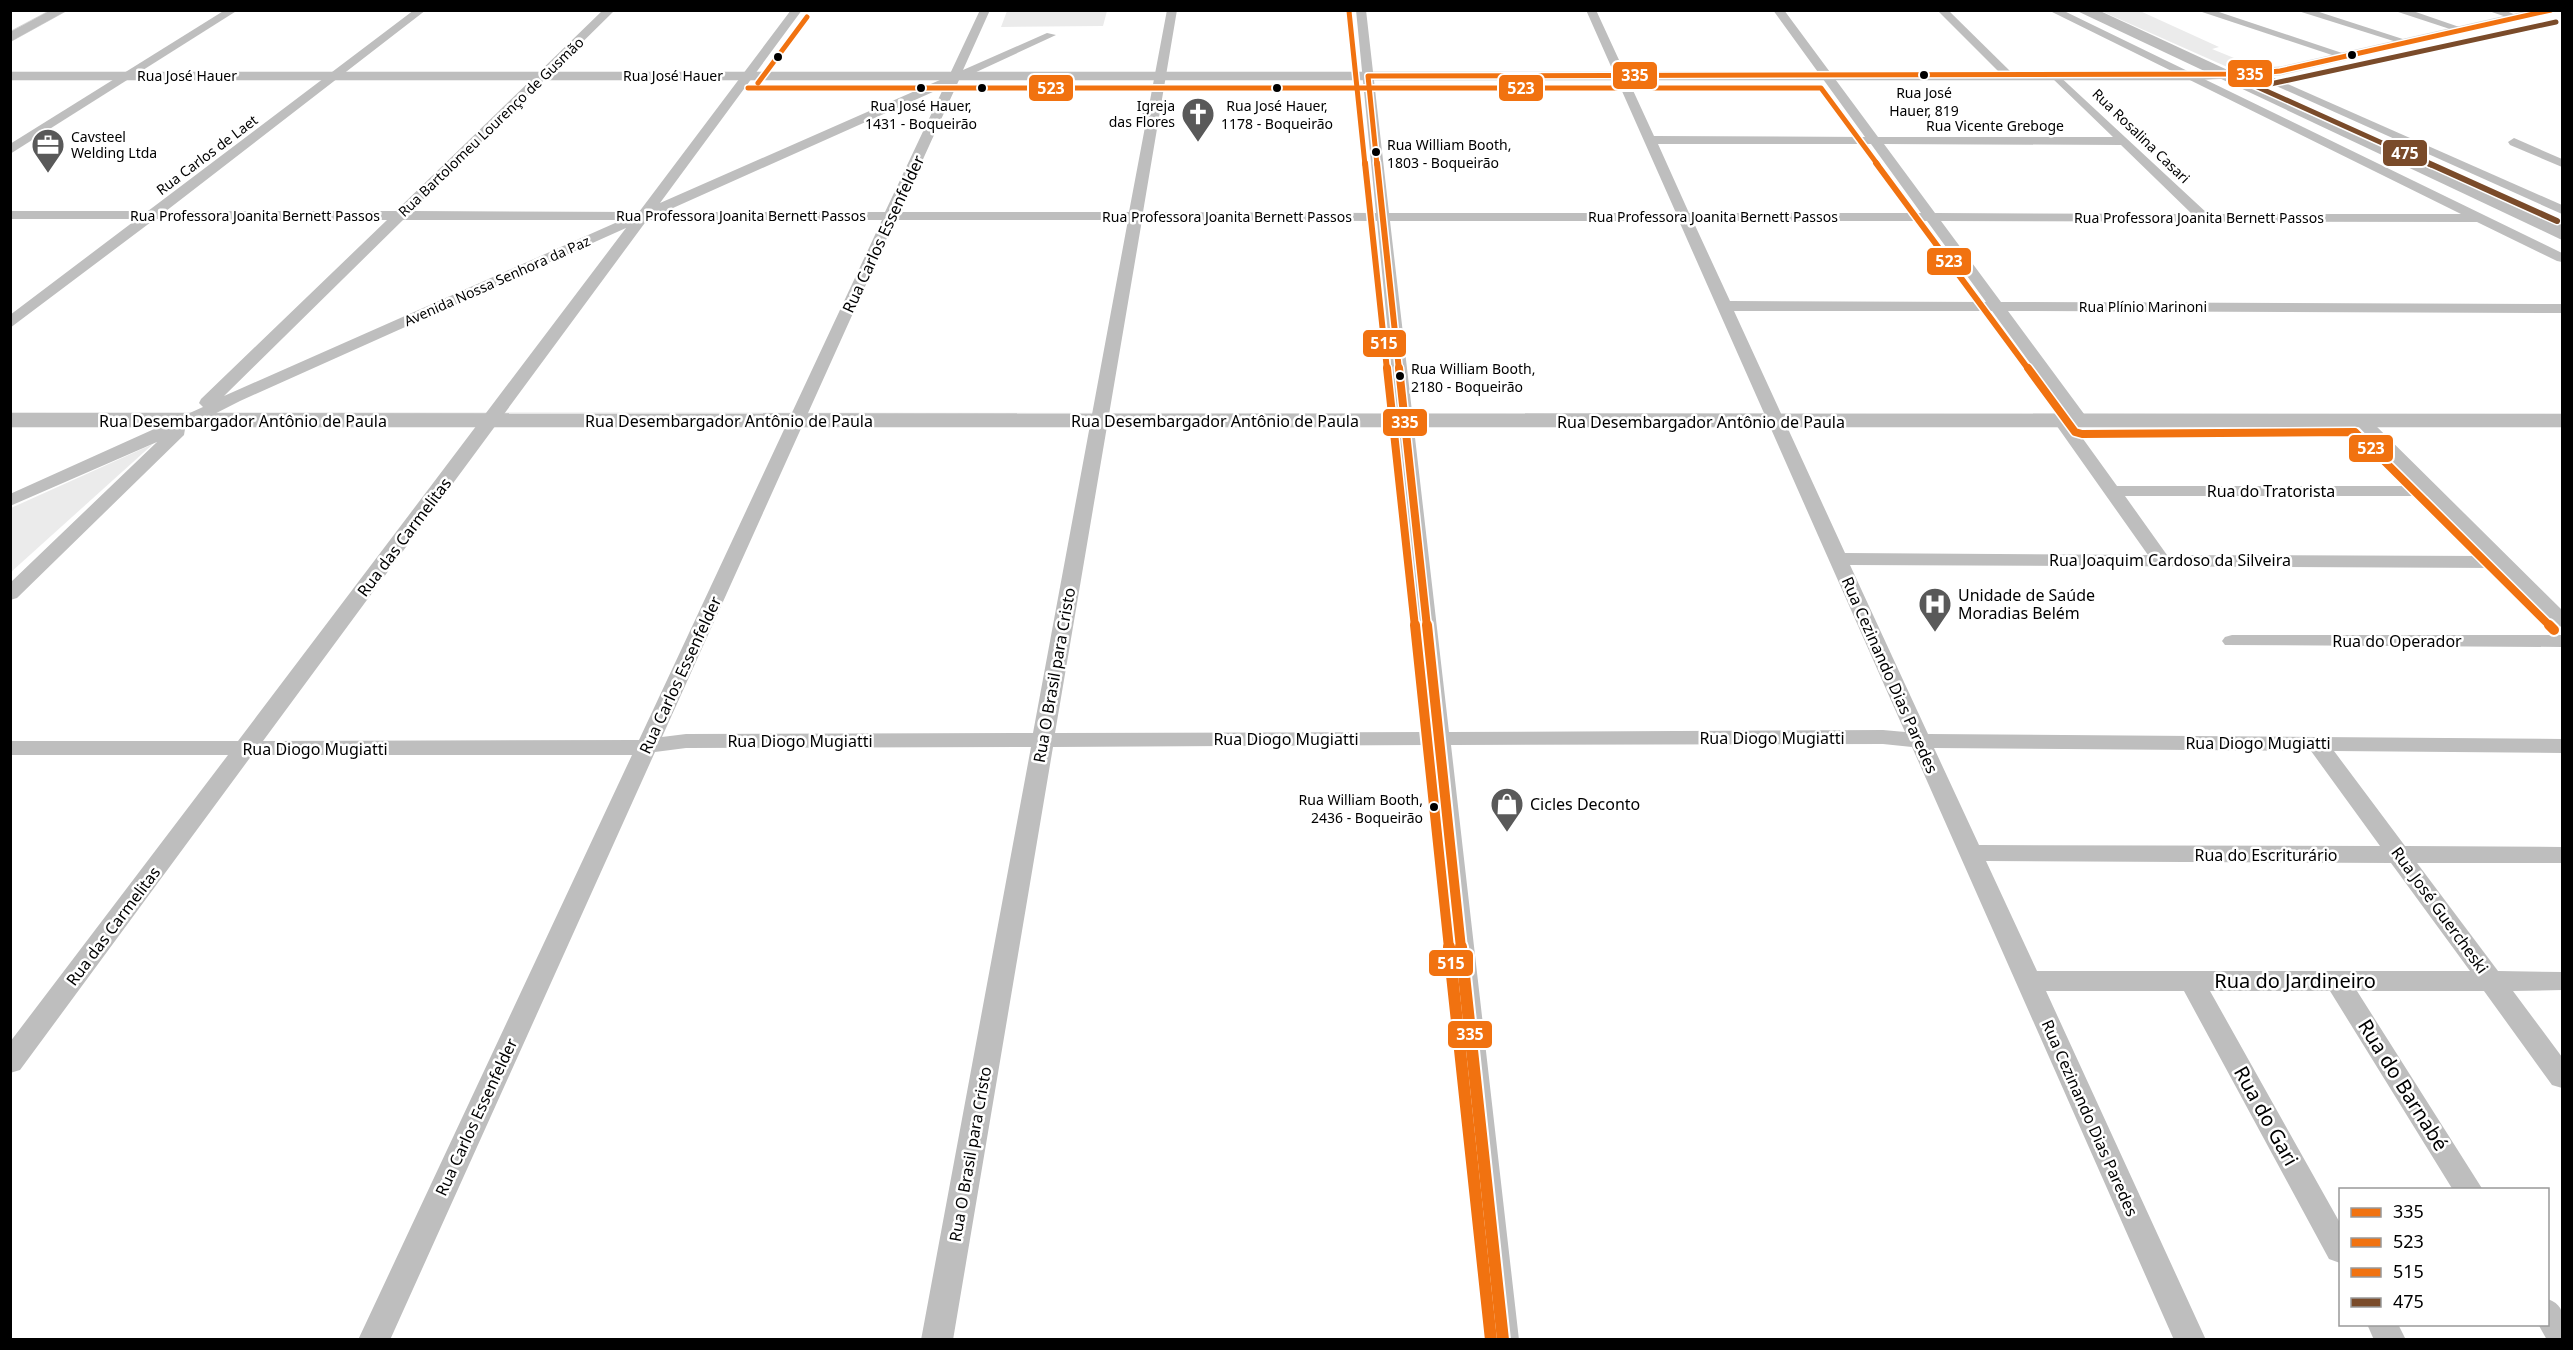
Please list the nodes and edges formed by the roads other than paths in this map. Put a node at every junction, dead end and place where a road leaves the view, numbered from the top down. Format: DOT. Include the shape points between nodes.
graph roads {
  1 [pos="62,10"];
  2 [pos="233,10"];
  3 [pos="421,10"];
  4 [pos="610,10"];
  5 [pos="797,10"];
  6 [pos="985,10"];
  7 [pos="1172,10"];
  8 [pos="1361,10"];
  9 [pos="1591,10"];
  10 [pos="1778,10"];
  11 [pos="1942,10"];
  12 [pos="2053,10"];
  13 [pos="2201,10"];
  14 [pos="2300,10"];
  15 [pos="2397,10"];
  16 [pos="2491,10"];
  17 [pos="2553,10"];
  18 [pos="2518,18"];
  19 [pos="2463,30"];
  20 [pos="1051,35"];
  21 [pos="10,38"];
  22 [pos="2407,42"];
  23 [pos="2345,56"];
  24 [pos="2253,74"];
  25 [pos="10,76"];
  26 [pos="129,76"];
  27 [pos="335,76"];
  28 [pos="543,76"];
  29 [pos="748,76"];
  30 [pos="955,76"];
  31 [pos="1160,76"];
  32 [pos="1368,76"];
  33 [pos="1621,76"];
  34 [pos="1827,76"];
  35 [pos="2009,76"];
  36 [pos="2056,76"];
  37 [pos="2190,76"];
  38 [pos="1650,140"];
  39 [pos="1874,140"];
  40 [pos="2124,141"];
  41 [pos="2514,142"];
  42 [pos="10,150"];
  43 [pos="2562,163"];
  44 [pos="2559,206"];
  45 [pos="10,215"];
  46 [pos="152,216"];
  47 [pos="399,216"];
  48 [pos="643,216"];
  49 [pos="891,216"];
  50 [pos="1136,217"];
  51 [pos="1383,217"];
  52 [pos="1685,218"];
  53 [pos="1931,218"];
  54 [pos="2205,218"];
  55 [pos="2480,218"];
  56 [pos="2562,258"];
  57 [pos="1725,306"];
  58 [pos="1997,307"];
  59 [pos="2562,308"];
  60 [pos="10,323"];
  61 [pos="10,420"];
  62 [pos="2360,420"];
  63 [pos="189,421"];
  64 [pos="490,421"];
  65 [pos="796,421"];
  66 [pos="1099,421"];
  67 [pos="2562,421"];
  68 [pos="1405,422"];
  69 [pos="1777,422"];
  70 [pos="2072,422"];
  71 [pos="2431,490"];
  72 [pos="2111,491"];
  73 [pos="10,501"];
  74 [pos="1838,559"];
  75 [pos="2161,560"];
  76 [pos="2503,562"];
  77 [pos="10,594"];
  78 [pos="2562,621"];
  79 [pos="2232,641"];
  80 [pos="2562,641"];
  81 [pos="1439,739"];
  82 [pos="1043,740"];
  83 [pos="1920,741"];
  84 [pos="2317,744"];
  85 [pos="648,746"];
  86 [pos="2562,746"];
  87 [pos="10,748"];
  88 [pos="245,749"];
  89 [pos="1970,853"];
  90 [pos="2399,855"];
  91 [pos="2562,855"];
  92 [pos="2028,981"];
  93 [pos="2192,981"];
  94 [pos="2337,981"];
  95 [pos="2492,981"];
  96 [pos="2562,981"];
  97 [pos="10,1063"];
  98 [pos="2562,1077"];
  99 [pos="2468,1188"];
  100 [pos="2339,1248"];
  101 [pos="2549,1316"];
  102 [pos="2383,1326"];
  103 [pos="2562,1337"];
  104 [pos="374,1340"];
  105 [pos="937,1340"];
  106 [pos="1503,1340"];
  107 [pos="2190,1340"];
  108 [pos="2390,1340"];
  1 -- 21 [label="main road"];
  2 -- 26 [label="street"];
  3 -- 27 [label="street, Rua Carlos de Laet"];
  4 -- 28 [label="street, Rua Bartolomeu Lourenço de Gusmão"];
  5 -- 29 [label="street, Rua das Carmelitas"];
  6 -- 30 [label="street, Rua Carlos Essenfelder"];
  7 -- 31 [label="street, Rua O Brasil para Cristo"];
  8 -- 32 [label="street"];
  9 -- 33 [label="street, Rua Cezinando Dias Paredes"];
  10 -- 34 [label="street"];
  11 -- 35 [label="street"];
  12 -- 37 [label="street"];
  13 -- 23 [label="street"];
  14 -- 22 [label="street"];
  15 -- 19 [label="street"];
  16 -- 18 [label="street"];
  17 -- 18 [label="main road, Rua José Hauer"];
  18 -- 19 [label="main road, Rua José Hauer"];
  19 -- 22 [label="main road, Rua José Hauer"];
  20 -- 30 [label="street, Avenida Nossa Senhora da Paz"];
  22 -- 23 [label="main road, Rua José Hauer"];
  23 -- 24 [label="main road, Rua José Hauer"];
  24 -- 37 [label="main road, Rua José Hauer"];
  24 -- 44 [label="street"];
  25 -- 26 [label="main road, Rua José Hauer"];
  26 -- 27 [label="main road, Rua José Hauer"];
  26 -- 42 [label="street"];
  27 -- 28 [label="main road, Rua José Hauer"];
  27 -- 46 [label="street, Rua Carlos de Laet"];
  28 -- 29 [label="main road, Rua José Hauer"];
  28 -- 47 [label="street, Rua Bartolomeu Lourenço de Gusmão"];
  29 -- 30 [label="main road, Rua José Hauer"];
  29 -- 48 [label="street, Rua das Carmelitas"];
  30 -- 31 [label="main road, Rua José Hauer"];
  30 -- 48 [label="street, Avenida Nossa Senhora da Paz"];
  30 -- 49 [label="street, Rua Carlos Essenfelder"];
  31 -- 32 [label="main road, Rua José Hauer"];
  31 -- 50 [label="street, Rua O Brasil para Cristo"];
  32 -- 33 [label="main road, Rua José Hauer"];
  32 -- 51 [label="street"];
  33 -- 34 [label="main road, Rua José Hauer"];
  33 -- 38 [label="street, Rua Cezinando Dias Paredes"];
  34 -- 35 [label="main road, Rua José Hauer"];
  34 -- 39 [label="street"];
  35 -- 36 [label="main road, Rua José Hauer"];
  36 -- 37 [label="main road, Rua José Hauer"];
  36 -- 40 [label="street, Rua Rosalina Casari"];
  37 -- 55 [label="street"];
  38 -- 39 [label="street, Rua Vicente Greboge"];
  38 -- 52 [label="street, Rua Cezinando Dias Paredes"];
  39 -- 40 [label="street, Rua Vicente Greboge"];
  39 -- 53 [label="street"];
  40 -- 54 [label="street, Rua Rosalina Casari"];
  41 -- 43 [label="street"];
  45 -- 46 [label="street, Rua Professora Joanita Bernett Passos"];
  46 -- 47 [label="street, Rua Professora Joanita Bernett Passos"];
  46 -- 60 [label="street, Rua Carlos de Laet"];
  47 -- 48 [label="street, Rua Professora Joanita Bernett Passos"];
  47 -- 63 [label="street, Rua Bartolomeu Lourenço de Gusmão"];
  48 -- 49 [label="street, Rua Professora Joanita Bernett Passos"];
  48 -- 63 [label="street, Avenida Nossa Senhora da Paz" via="244,392"];
  48 -- 64 [label="street, Rua das Carmelitas"];
  49 -- 50 [label="street, Rua Professora Joanita Bernett Passos"];
  49 -- 65 [label="street, Rua Carlos Essenfelder"];
  50 -- 51 [label="street, Rua Professora Joanita Bernett Passos"];
  50 -- 66 [label="street, Rua O Brasil para Cristo"];
  51 -- 52 [label="street, Rua Professora Joanita Bernett Passos"];
  51 -- 68 [label="street"];
  52 -- 53 [label="street, Rua Professora Joanita Bernett Passos"];
  52 -- 57 [label="street, Rua Cezinando Dias Paredes"];
  53 -- 54 [label="street, Rua Professora Joanita Bernett Passos"];
  53 -- 58 [label="street"];
  54 -- 55 [label="street, Rua Professora Joanita Bernett Passos"];
  55 -- 56 [label="street"];
  57 -- 58 [label="street, Rua Plínio Marinoni"];
  57 -- 69 [label="street, Rua Cezinando Dias Paredes"];
  58 -- 59 [label="street, Rua Plínio Marinoni"];
  58 -- 70 [label="street"];
  61 -- 63 [label="main road, Rua Desembargador Antônio de Paula"];
  62 -- 67 [label="main road, Rua Desembargador Antônio de Paula"];
  62 -- 70 [label="main road, Rua Desembargador Antônio de Paula"];
  62 -- 71 [label="street"];
  63 -- 64 [label="main road, Rua Desembargador Antônio de Paula"];
  63 -- 73 [label="street, Avenida Nossa Senhora da Paz"];
  63 -- 77 [label="street, Rua Bartolomeu Lourenço de Gusmão"];
  64 -- 65 [label="main road, Rua Desembargador Antônio de Paula"];
  64 -- 88 [label="street, Rua das Carmelitas"];
  65 -- 66 [label="main road, Rua Desembargador Antônio de Paula"];
  65 -- 85 [label="street, Rua Carlos Essenfelder"];
  66 -- 68 [label="main road, Rua Desembargador Antônio de Paula"];
  66 -- 82 [label="street, Rua O Brasil para Cristo"];
  68 -- 69 [label="main road, Rua Desembargador Antônio de Paula"];
  68 -- 81 [label="street"];
  69 -- 70 [label="main road, Rua Desembargador Antônio de Paula"];
  69 -- 74 [label="street, Rua Cezinando Dias Paredes"];
  70 -- 72 [label="street"];
  71 -- 72 [label="street, Rua do Tratorista"];
  71 -- 76 [label="street"];
  72 -- 75 [label="street"];
  74 -- 75 [label="street, Rua Joaquim Cardoso da Silveira"];
  74 -- 83 [label="street, Rua Cezinando Dias Paredes"];
  75 -- 76 [label="street, Rua Joaquim Cardoso da Silveira"];
  76 -- 78 [label="street"];
  79 -- 80 [label="street, Rua do Operador"];
  81 -- 82 [label="street, Rua Diogo Mugiatti"];
  81 -- 83 [label="street, Rua Diogo Mugiatti" via="1883,737"];
  81 -- 106 [label="street"];
  82 -- 85 [label="street, Rua Diogo Mugiatti" via="686,741"];
  82 -- 105 [label="street, Rua O Brasil para Cristo"];
  83 -- 84 [label="street, Rua Diogo Mugiatti"];
  83 -- 89 [label="street, Rua Cezinando Dias Paredes"];
  84 -- 86 [label="street, Rua Diogo Mugiatti"];
  84 -- 90 [label="street, Rua José Guercheski"];
  85 -- 88 [label="street, Rua Diogo Mugiatti"];
  85 -- 104 [label="street, Rua Carlos Essenfelder"];
  87 -- 88 [label="street, Rua Diogo Mugiatti"];
  88 -- 97 [label="street, Rua das Carmelitas"];
  89 -- 90 [label="street, Rua do Escriturário"];
  89 -- 92 [label="street, Rua Cezinando Dias Paredes"];
  90 -- 91 [label="street, Rua do Escriturário"];
  90 -- 95 [label="street, Rua José Guercheski"];
  92 -- 93 [label="street, Rua do Jardineiro"];
  92 -- 107 [label="street, Rua Cezinando Dias Paredes"];
  93 -- 94 [label="street, Rua do Jardineiro"];
  93 -- 100 [label="street, Rua do Gari"];
  94 -- 95 [label="street, Rua do Jardineiro"];
  94 -- 99 [label="street, Rua do Barnabé"];
  95 -- 96 [label="street, Rua do Jardineiro"];
  95 -- 98 [label="street, Rua José Guercheski"];
  101 -- 103 [label="street"];
  102 -- 108 [label="street"];
}
